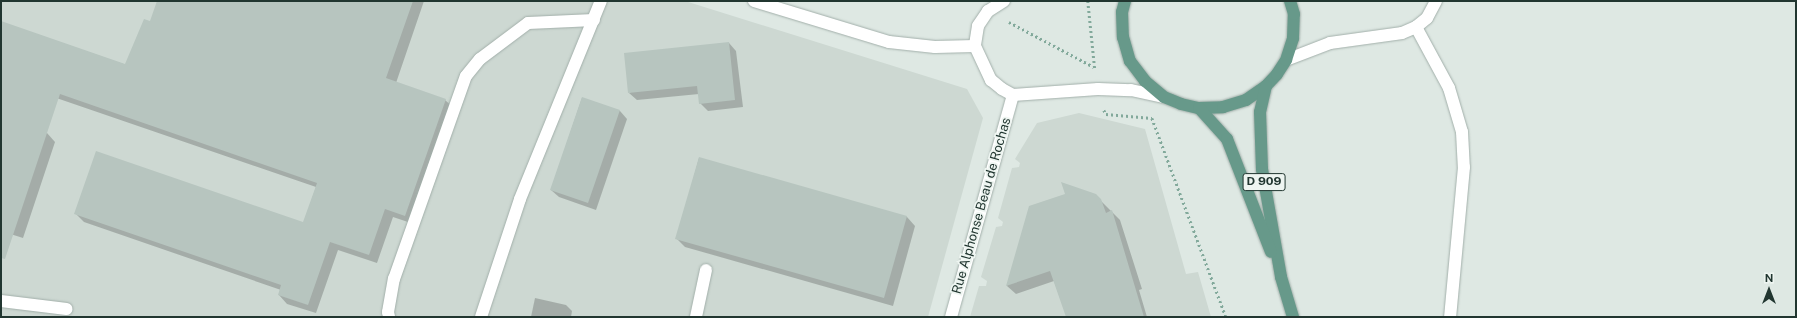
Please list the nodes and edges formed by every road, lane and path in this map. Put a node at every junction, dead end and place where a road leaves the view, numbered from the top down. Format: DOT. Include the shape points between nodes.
graph roads {
  1 [pos="601,1"];
  2 [pos="754,1"];
  3 [pos="1004,1"];
  4 [pos="1088,1"];
  5 [pos="1125,1"];
  6 [pos="1290,1"];
  7 [pos="1436,1"];
  8 [pos="784,5"];
  9 [pos="988,11"];
  10 [pos="594,20"];
  11 [pos="1416,27"];
  12 [pos="975,46"];
  13 [pos="1286,60"];
  14 [pos="1266,86"];
  15 [pos="1098,89"];
  16 [pos="1013,95"];
  17 [pos="1164,97"];
  18 [pos="1199,108"];
  19 [pos="706,270"];
  20 [pos="1281,277"];
  21 [pos="1,301"];
  22 [pos="66,309"];
  23 [pos="389,317"];
  24 [pos="481,317"];
  25 [pos="696,317"];
  26 [pos="951,317"];
  27 [pos="1226,317"];
  28 [pos="1293,317"];
  29 [pos="1450,317"];
  1 -- 10 [label="street"];
  2 -- 8 [label="street"];
  3 -- 9 [label="street"];
  4 -- 9 [label="path" via="1095,67"];
  5 -- 17 [label="main road" via="1122,12 1123,37 1130,61 1145,81"];
  6 -- 13 [label="main road" via="1294,14 1292,38"];
  7 -- 11 [label="street" via="1434,10"];
  8 -- 12 [label="street" via="889,42 935,47"];
  9 -- 12 [label="street" via="978,26"];
  10 -- 23 [label="street" via="528,23 480,59 466,76 394,279"];
  10 -- 24 [label="street" via="520,199"];
  11 -- 13 [label="street" via="1389,35 1330,42"];
  11 -- 29 [label="street" via="1449,88 1462,132 1464,167"];
  12 -- 16 [label="street" via="991,80"];
  13 -- 14 [label="main road"];
  14 -- 18 [label="main road" via="1246,100 1223,107"];
  14 -- 20 [label="main road, D 909" via="1260,112 1262,169"];
  15 -- 16 [label="street"];
  15 -- 17 [label="street" via="1131,90"];
  15 -- 27 [label="path" via="1106,114 1152,118"];
  16 -- 26 [label="street, Rue Alphonse Beau de Rochas"];
  17 -- 18 [label="main road"];
  18 -- 20 [label="main road, D 909" via="1226,139"];
  19 -- 25 [label="street"];
  20 -- 28 [label="main road, D 909"];
  21 -- 22 [label="street"];
}
